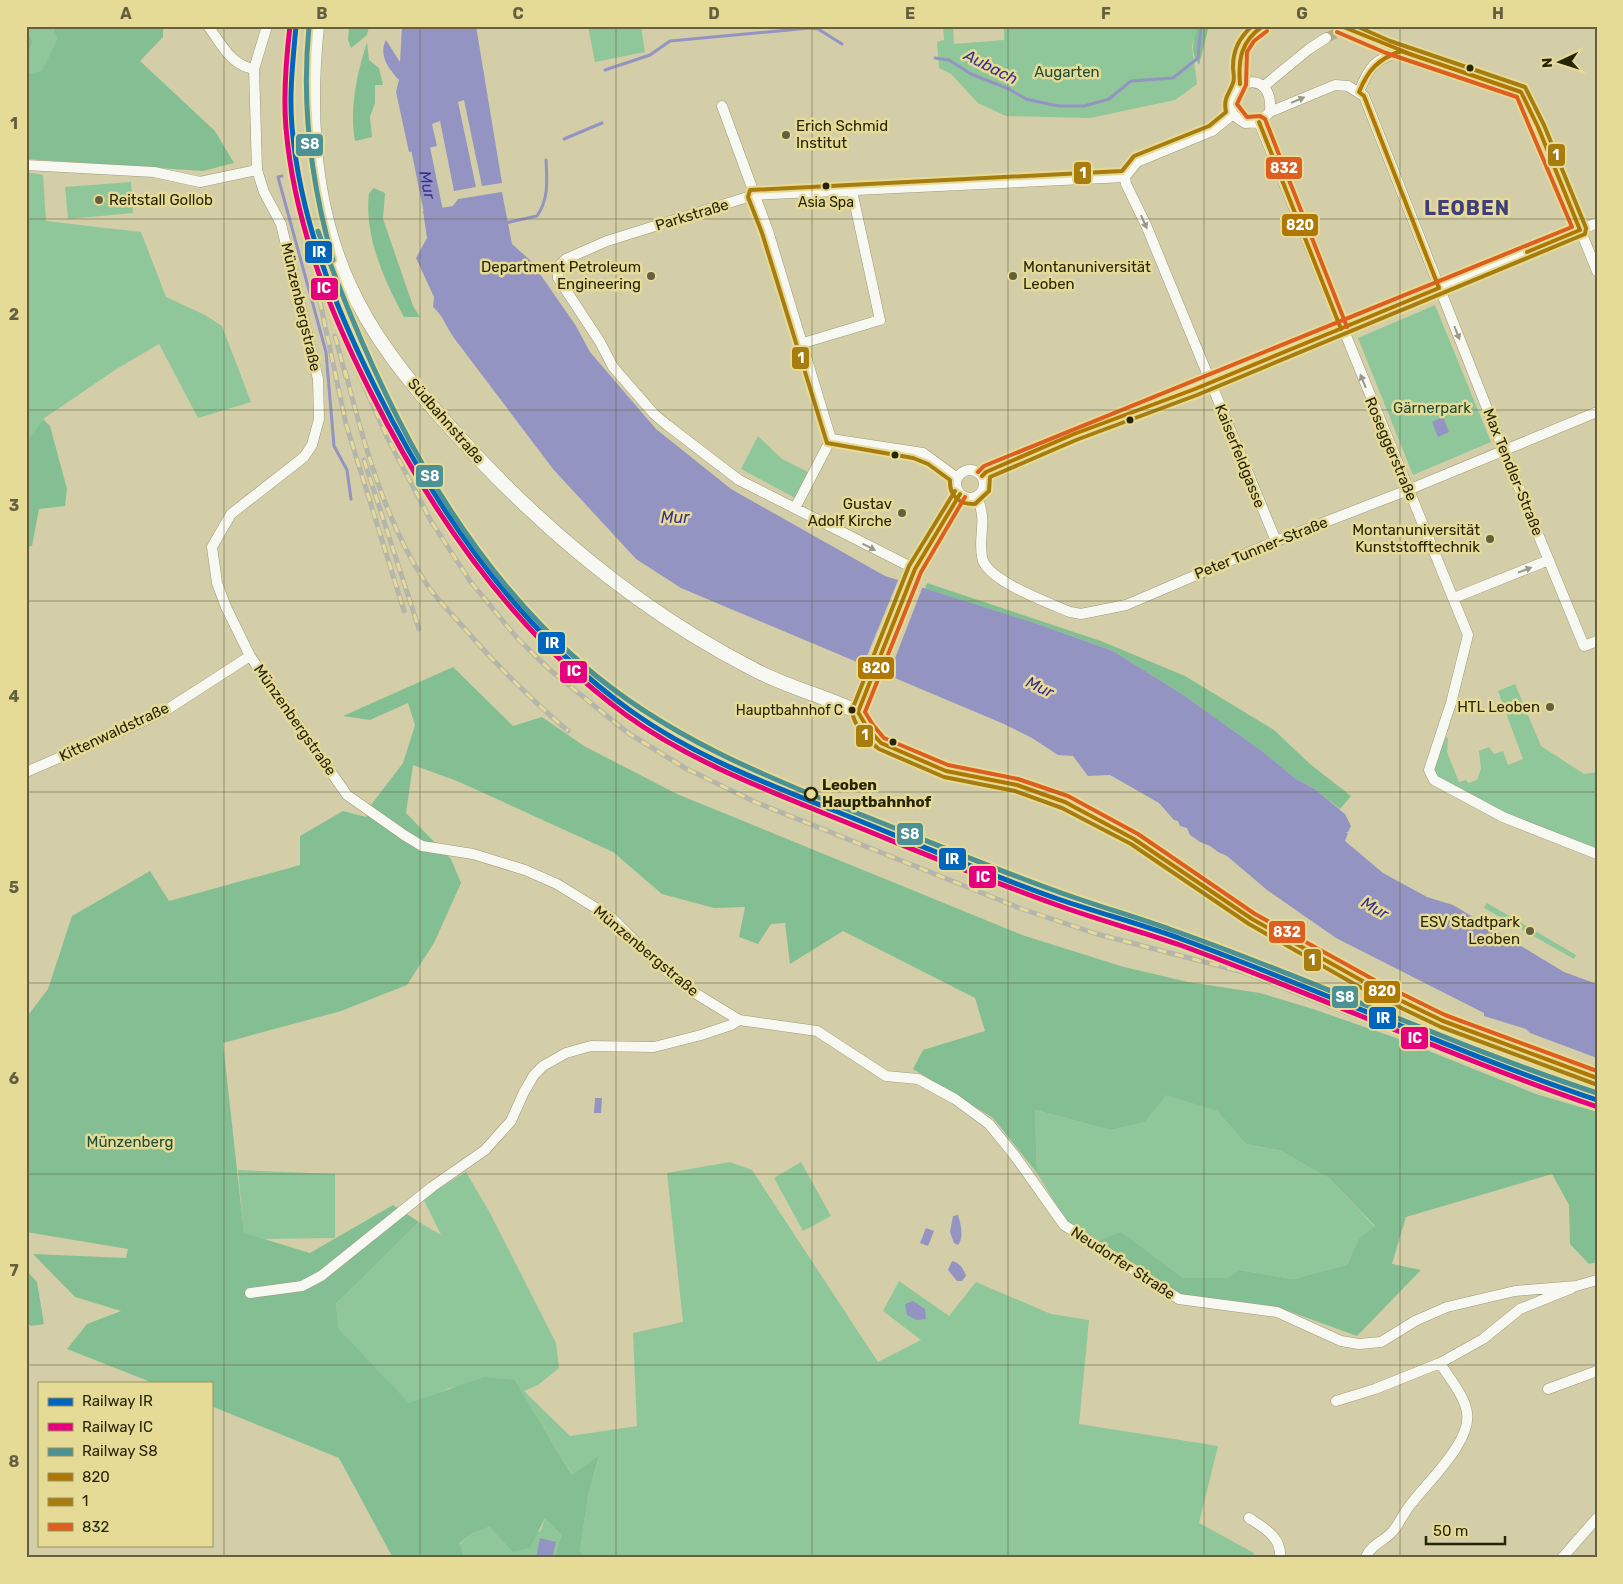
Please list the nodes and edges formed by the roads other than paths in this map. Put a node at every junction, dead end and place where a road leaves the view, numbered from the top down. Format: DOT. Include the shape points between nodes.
graph roads {
  1 [pos="208,26"];
  2 [pos="267,26"];
  3 [pos="317,26"];
  4 [pos="1326,38"];
  5 [pos="254,69"];
  6 [pos="1264,86"];
  7 [pos="1360,92"];
  8 [pos="722,106"];
  9 [pos="1270,112"];
  10 [pos="1233,114"];
  11 [pos="1259,122"];
  12 [pos="26,165"];
  13 [pos="257,170"];
  14 [pos="1125,177"];
  15 [pos="852,191"];
  16 [pos="754,195"];
  17 [pos="1597,223"];
  18 [pos="1580,230"];
  19 [pos="1597,271"];
  20 [pos="1439,288"];
  21 [pos="1341,329"];
  22 [pos="803,343"];
  23 [pos="1210,382"];
  24 [pos="1597,412"];
  25 [pos="831,439"];
  26 [pos="1503,449"];
  27 [pos="982,476"];
  28 [pos="957,478"];
  29 [pos="1408,490"];
  30 [pos="960,494"];
  31 [pos="977,497"];
  32 [pos="795,508"];
  33 [pos="1276,541"];
  34 [pos="1549,560"];
  35 [pos="913,574"];
  36 [pos="1454,598"];
  37 [pos="1597,641"];
  38 [pos="250,656"];
  39 [pos="858,712"];
  40 [pos="26,772"];
  41 [pos="1597,854"];
  42 [pos="739,1020"];
  43 [pos="1597,1078"];
  44 [pos="1597,1280"];
  45 [pos="1576,1286"];
  46 [pos="250,1293"];
  47 [pos="1440,1363"];
  48 [pos="1597,1371"];
  49 [pos="1548,1389"];
  50 [pos="1336,1401"];
  51 [pos="1249,1518"];
  52 [pos="1597,1518"];
  53 [pos="1366,1556"];
  54 [pos="1280,1558"];
  55 [pos="1562,1558"];
  1 -- 5 [label="street" via="233,59 242,67"];
  2 -- 5 [label="street, Münzenbergstraße"];
  3 -- 39 [label="main road, Südbahnstraße" via="311,88 312,121 327,216 348,282 372,327 407,376 493,476 599,571 683,629 751,668"];
  4 -- 6 [label="street"];
  5 -- 13 [label="street, Münzenbergstraße"];
  6 -- 9 [label="street" via="1271,97"];
  6 -- 10 [label="street" via="1254,82 1240,84 1231,96"];
  9 -- 7 [label="street, one-way" via="1335,85 1345,85"];
  7 -- 18 [label="street" via="1372,64 1401,51 1521,92"];
  7 -- 20 [label="street, Max Tendler-Straße"];
  8 -- 16 [label="street"];
  9 -- 11 [label="street"];
  10 -- 11 [label="street" via="1245,123"];
  10 -- 14 [label="street" via="1212,131 1137,162"];
  11 -- 21 [label="street, Roseggerstraße"];
  12 -- 13 [label="street" via="154,172 200,182"];
  13 -- 38 [label="street, Münzenbergstraße" via="264,192 281,224 295,278 318,379 319,419 312,445 304,457 231,514 212,548 220,591"];
  14 -- 15 [label="street, Parkstraße"];
  14 -- 23 [label="street, Kaiserfeldgasse, one-way"];
  15 -- 16 [label="street, Parkstraße"];
  15 -- 22 [label="street" via="880,320"];
  16 -- 22 [label="street"];
  16 -- 32 [label="street, Parkstraße" via="608,241 566,259 558,267 558,278 600,342 612,367 654,414 739,480"];
  17 -- 18 [label="street"];
  18 -- 19 [label="street"];
  18 -- 20 [label="street"];
  20 -- 21 [label="street"];
  20 -- 26 [label="street, Max Tendler-Straße, one-way"];
  21 -- 23 [label="street"];
  29 -- 21 [label="street, Roseggerstraße, one-way"];
  22 -- 25 [label="street"];
  23 -- 27 [label="street" via="1074,434"];
  23 -- 33 [label="street, Kaiserfeldgasse"];
  24 -- 26 [label="street, Peter Tunner-Straße"];
  25 -- 28 [label="street" via="923,453"];
  25 -- 32 [label="street"];
  26 -- 29 [label="street, Peter Tunner-Straße"];
  26 -- 34 [label="street, Max Tendler-Straße"];
  27 -- 28 [label="street" via="967,470"];
  27 -- 31 [label="street" via="984,488"];
  28 -- 30 [label="street"];
  29 -- 33 [label="street, Peter Tunner-Straße"];
  29 -- 36 [label="street, Roseggerstraße"];
  30 -- 31 [label="street"];
  30 -- 35 [label="street"];
  31 -- 33 [label="street, Peter Tunner-Straße" via="984,516 984,565 997,577 1070,612 1081,614 1126,605"];
  32 -- 35 [label="street, one-way"];
  36 -- 34 [label="street, one-way"];
  34 -- 37 [label="street, Max Tendler-Straße" via="1584,646"];
  35 -- 39 [label="street"];
  36 -- 41 [label="street, Roseggerstraße" via="1468,641 1438,727 1430,770 1434,780 1503,817"];
  38 -- 40 [label="street, Kittenwaldstraße" via="168,709"];
  38 -- 42 [label="street, Münzenbergstraße" via="347,795 422,846 473,854 557,884 612,918 660,966 690,990"];
  39 -- 43 [label="main road" via="865,727 881,743 946,771 1017,785 1065,802 1102,820 1252,919 1408,1006"];
  42 -- 45 [label="street, Neudorfer Straße" via="817,1031 886,1076 918,1079 955,1099 989,1124 1064,1225 1179,1299 1277,1312 1341,1341 1359,1344 1380,1342 1447,1307 1515,1291"];
  42 -- 46 [label="street" via="701,1035 654,1047 591,1046 566,1053 534,1075 511,1121 485,1150 405,1208 321,1276 302,1286"];
  44 -- 45 [label="street, Neudorfer Straße"];
  45 -- 47 [label="street" via="1520,1309 1483,1339"];
  47 -- 50 [label="street"];
  47 -- 53 [label="street" via="1464,1402 1468,1415 1466,1428 1446,1464 1408,1508 1392,1533 1369,1549"];
  48 -- 49 [label="street"];
  51 -- 54 [label="street" via="1272,1534 1281,1548"];
  52 -- 55 [label="street"];
}
